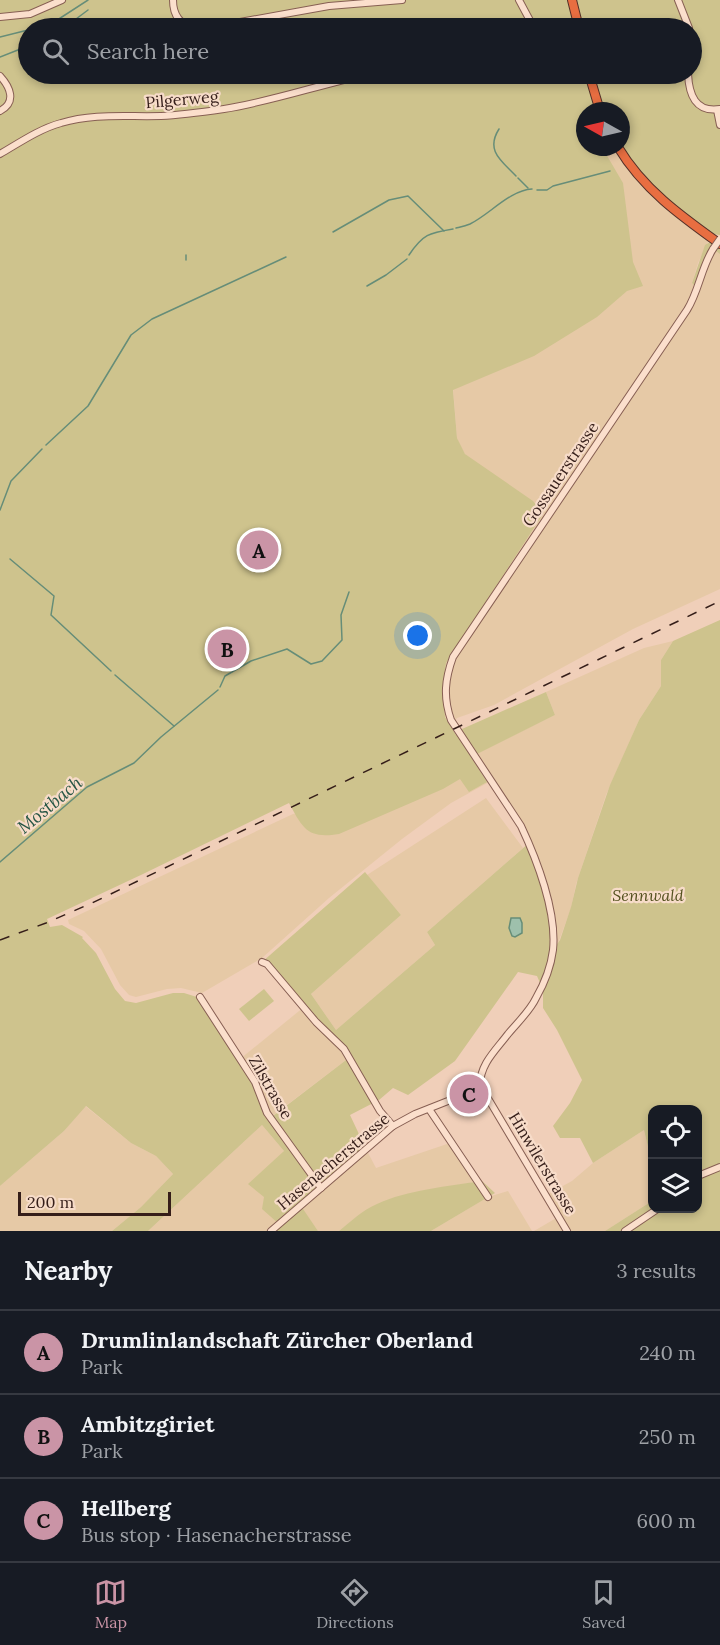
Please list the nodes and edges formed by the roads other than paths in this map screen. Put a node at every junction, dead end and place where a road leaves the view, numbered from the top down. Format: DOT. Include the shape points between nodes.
graph roads {
  1 [pos="62,0"];
  2 [pos="173,0"];
  3 [pos="402,0"];
  4 [pos="519,0"];
  5 [pos="572,0"];
  6 [pos="678,0"];
  7 [pos="0,17"];
  8 [pos="178,18"];
  9 [pos="262,18"];
  10 [pos="529,18"];
  11 [pos="576,18"];
  12 [pos="684,18"];
  13 [pos="0,76"];
  14 [pos="324,84"];
  15 [pos="592,84"];
  16 [pos="689,84"];
  17 [pos="597,102"];
  18 [pos="718,109"];
  19 [pos="0,111"];
  20 [pos="720,125"];
  21 [pos="0,154"];
  22 [pos="624,156"];
  23 [pos="720,239"];
  24 [pos="716,247"];
  25 [pos="262,962"];
  26 [pos="201,996"];
  27 [pos="480,1085"];
  28 [pos="429,1109"];
  29 [pos="393,1126"];
  30 [pos="720,1167"];
  31 [pos="702,1174"];
  32 [pos="321,1188"];
  33 [pos="488,1197"];
  34 [pos="653,1213"];
  35 [pos="271,1231"];
  36 [pos="567,1231"];
  37 [pos="625,1231"];
  1 -- 7 [label="street" via="30,14"];
  2 -- 8 [label="street"];
  3 -- 9 [label="street" via="329,6"];
  4 -- 10 [label="street"];
  5 -- 11 [label="highway"];
  6 -- 12 [label="street"];
  13 -- 19 [label="street" via="11,96 9,105"];
  14 -- 21 [label="street, Pilgerweg" via="221,109 67,121"];
  15 -- 17 [label="highway"];
  16 -- 18 [label="street" via="699,106"];
  18 -- 20 [label="street"];
  22 -- 24 [label="highway" via="654,193"];
  23 -- 24 [label="street, Gossauerstrasse, bridge"];
  24 -- 27 [label="street, Gossauerstrasse" via="705,262 687,310 453,657 447,673 446,706 455,728 521,826 543,885 553,929 550,962 536,1000 486,1062"];
  25 -- 29 [label="street" via="345,1049 380,1111"];
  26 -- 32 [label="street, Zilstrasse" via="255,1082 267,1113"];
  27 -- 28 [label="street, Hasenacherstrasse"];
  27 -- 36 [label="street, Hinwilerstrasse"];
  28 -- 29 [label="street, Hasenacherstrasse"];
  28 -- 33 [label="street"];
  29 -- 32 [label="street, Hasenacherstrasse"];
  30 -- 31 [label="street"];
  32 -- 35 [label="street, Hasenacherstrasse"];
  34 -- 37 [label="street"];
}
